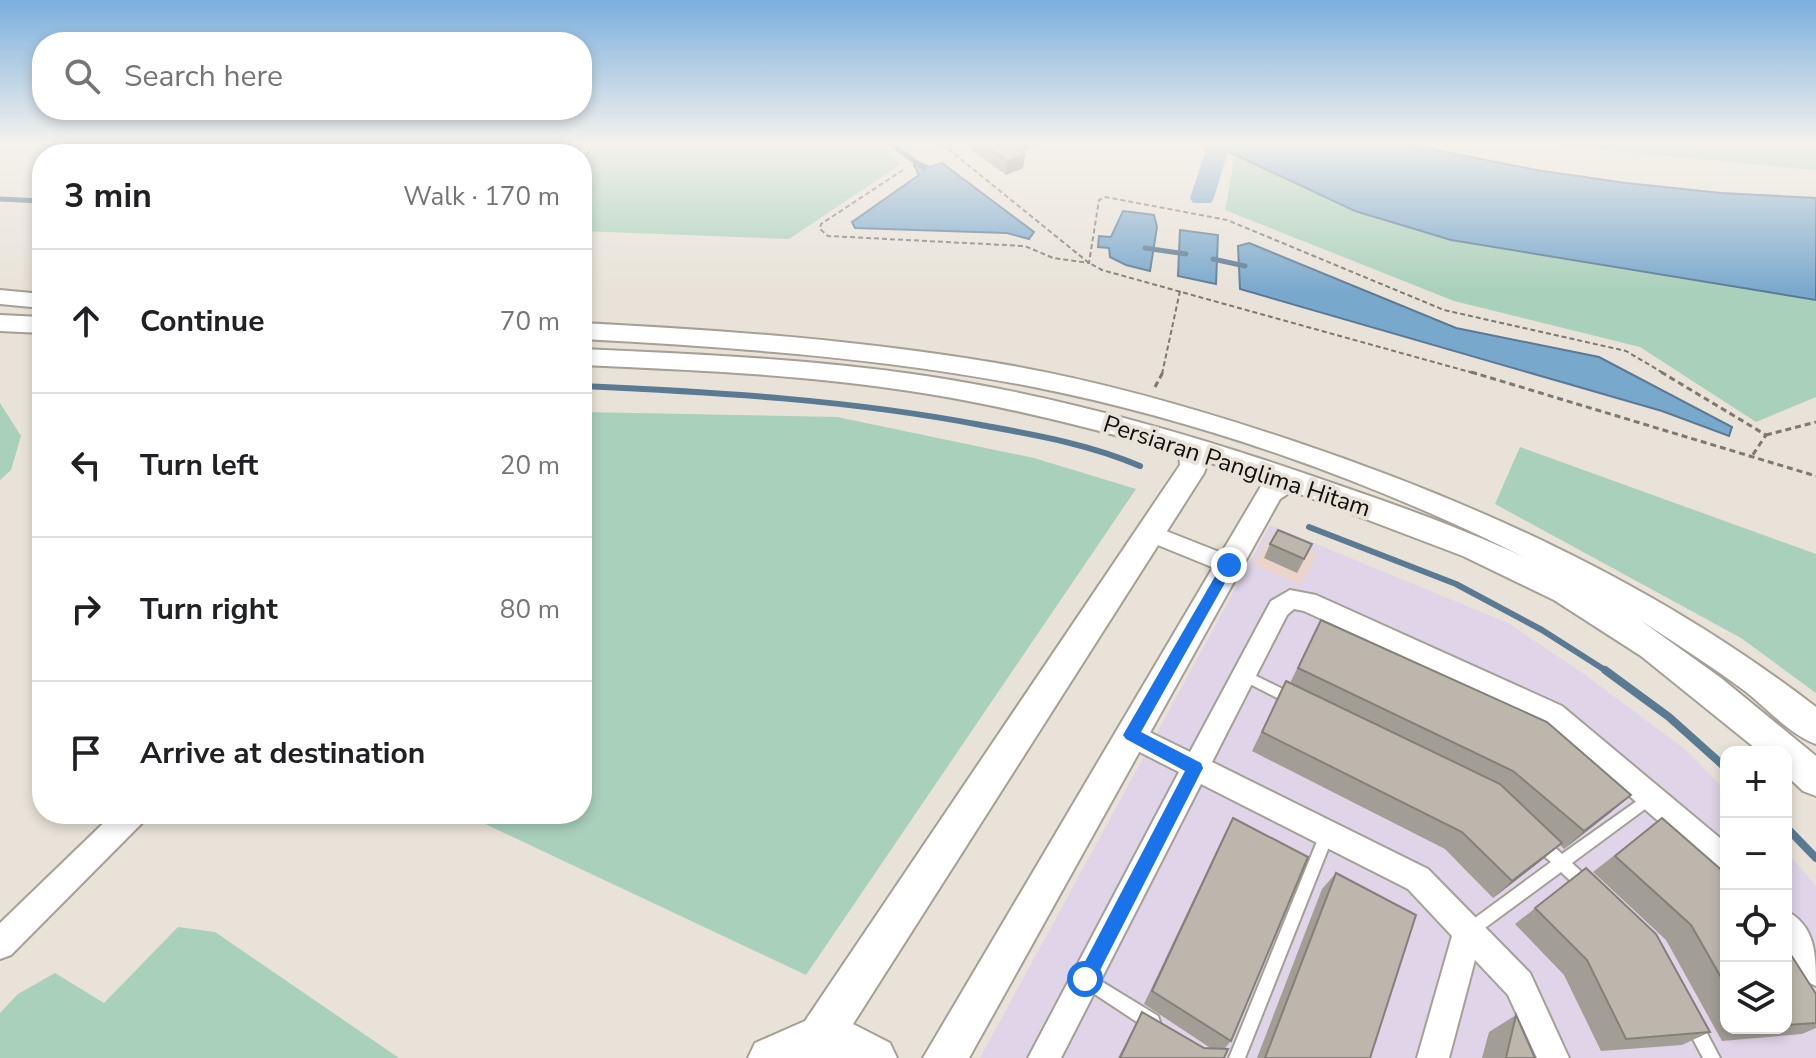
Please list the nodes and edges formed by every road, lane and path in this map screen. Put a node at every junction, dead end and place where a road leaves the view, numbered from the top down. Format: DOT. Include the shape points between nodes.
graph roads {
  1 [pos="868,193"];
  2 [pos="1003,193"];
  3 [pos="1089,263"];
  4 [pos="1180,291"];
  5 [pos="0,297"];
  6 [pos="32,300"];
  7 [pos="0,323"];
  8 [pos="32,325"];
  9 [pos="592,332"];
  10 [pos="592,358"];
  11 [pos="1141,405"];
  12 [pos="1816,422"];
  13 [pos="1766,435"];
  14 [pos="1192,448"];
  15 [pos="1752,456"];
  16 [pos="1816,476"];
  17 [pos="1288,478"];
  18 [pos="1151,533"];
  19 [pos="1229,565"];
  20 [pos="1244,675"];
  21 [pos="1312,709"];
  22 [pos="1816,728"];
  23 [pos="1131,735"];
  24 [pos="1195,768"];
  25 [pos="1816,779"];
  26 [pos="1651,797"];
  27 [pos="122,824"];
  28 [pos="1327,834"];
  29 [pos="1531,834"];
  30 [pos="1720,856"];
  31 [pos="1562,863"];
  32 [pos="1594,893"];
  33 [pos="1468,932"];
  34 [pos="1792,935"];
  35 [pos="0,944"];
  36 [pos="1816,971"];
  37 [pos="1085,979"];
  38 [pos="1683,1007"];
  39 [pos="1172,1034"];
  40 [pos="818,1039"];
  41 [pos="770,1058"];
  42 [pos="875,1058"];
  43 [pos="945,1058"];
  44 [pos="1044,1058"];
  45 [pos="1237,1058"];
  46 [pos="1433,1058"];
  47 [pos="1553,1058"];
  48 [pos="1712,1058"];
  1 -- 3 [label="path" via="820,229 828,236 1025,246 1053,258"];
  2 -- 3 [label="path"];
  3 -- 4 [label="path"];
  3 -- 13 [label="path" via="1099,200 1106,197 1227,220 1444,310 1626,351"];
  4 -- 11 [label="path" via="1160,381"];
  4 -- 15 [label="path"];
  5 -- 6 [label="main road"];
  7 -- 8 [label="main road"];
  9 -- 11 [label="main road, Persiaran Panglima Hitam" via="772,341 878,353 1000,372"];
  10 -- 14 [label="main road, Persiaran Panglima Hitam" via="903,381 1073,415"];
  11 -- 22 [label="main road, Persiaran Panglima Hitam" via="1349,470 1539,548 1707,644"];
  12 -- 13 [label="path"];
  13 -- 15 [label="path"];
  14 -- 17 [label="main road, Persiaran Panglima Hitam"];
  14 -- 18 [label="main road" via="1194,466"];
  15 -- 16 [label="path"];
  17 -- 19 [label="main road" via="1270,492"];
  17 -- 25 [label="main road, Persiaran Panglima Hitam" via="1437,532 1591,606 1669,657"];
  18 -- 19 [label="street"];
  18 -- 40 [label="main road"];
  19 -- 23 [label="main road"];
  20 -- 21 [label="lane"];
  20 -- 24 [label="street"];
  20 -- 26 [label="street" via="1279,608 1290,599 1308,602 1553,714"];
  23 -- 24 [label="street"];
  23 -- 43 [label="main road"];
  24 -- 28 [label="street"];
  24 -- 37 [label="street"];
  26 -- 30 [label="street"];
  26 -- 31 [label="lane"];
  27 -- 35 [label="street"];
  28 -- 33 [label="street" via="1418,879"];
  28 -- 45 [label="lane"];
  29 -- 31 [label="lane"];
  31 -- 32 [label="lane"];
  31 -- 33 [label="lane"];
  33 -- 46 [label="street"];
  33 -- 47 [label="street" via="1519,984"];
  34 -- 36 [label="street"];
  37 -- 39 [label="lane"];
  37 -- 44 [label="street"];
  38 -- 48 [label="lane"];
  40 -- 41 [label="main road"];
  40 -- 42 [label="main road" via="840,1040"];
}
